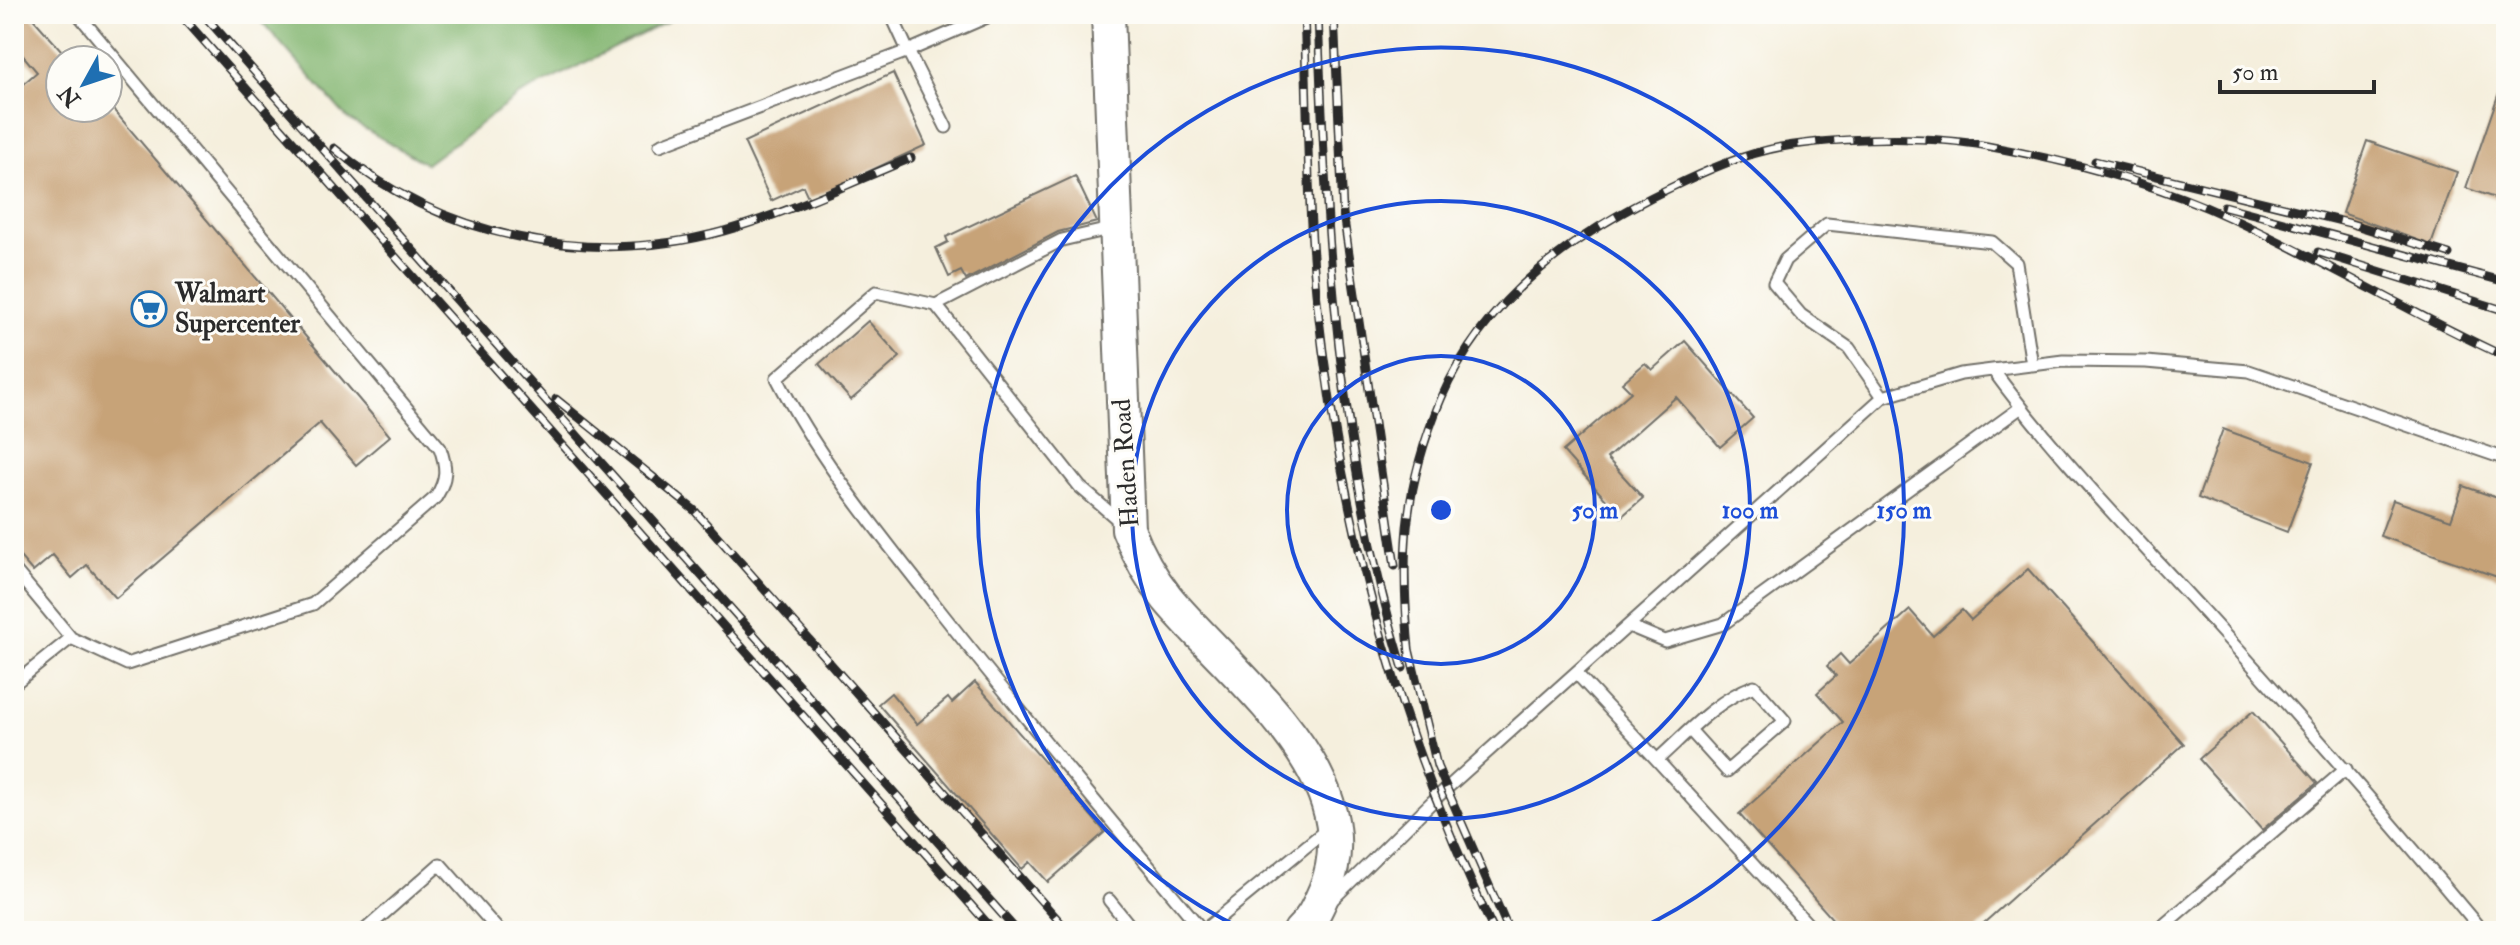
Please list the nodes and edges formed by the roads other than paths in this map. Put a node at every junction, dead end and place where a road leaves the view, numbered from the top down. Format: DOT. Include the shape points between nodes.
graph roads {
  1 [pos="78,14"];
  2 [pos="891,14"];
  3 [pos="994,14"];
  4 [pos="1108,14"];
  5 [pos="908,51"];
  6 [pos="946,127"];
  7 [pos="660,145"];
  8 [pos="1114,228"];
  9 [pos="936,305"];
  10 [pos="2032,365"];
  11 [pos="1993,370"];
  12 [pos="1883,397"];
  13 [pos="2020,408"];
  14 [pos="2506,459"];
  15 [pos="1128,529"];
  16 [pos="14,569"];
  17 [pos="19,585"];
  18 [pos="1629,626"];
  19 [pos="71,638"];
  20 [pos="1577,674"];
  21 [pos="14,684"];
  22 [pos="1690,730"];
  23 [pos="1657,760"];
  24 [pos="2346,769"];
  25 [pos="1331,826"];
  26 [pos="1109,900"];
  27 [pos="1305,926"];
  28 [pos="1209,929"];
  29 [pos="364,931"];
  30 [pos="499,931"];
  31 [pos="1134,931"];
  32 [pos="1814,931"];
  33 [pos="2157,931"];
  34 [pos="2482,931"];
  1 -- 19 [label="lane" via="440,448 446,481 436,497 313,604 127,664"];
  2 -- 5 [label="lane"];
  3 -- 5 [label="lane"];
  4 -- 8 [label="street, Haden Road"];
  5 -- 6 [label="lane"];
  5 -- 7 [label="lane"];
  8 -- 9 [label="lane" via="1062,240"];
  8 -- 15 [label="street, Haden Road"];
  9 -- 15 [label="lane" via="1080,487"];
  9 -- 28 [label="lane" via="876,292 777,378 845,489 1003,691"];
  10 -- 11 [label="lane"];
  10 -- 12 [label="lane" via="2016,263 1992,242 1827,224 1785,260 1774,283 1801,315 1849,348"];
  10 -- 14 [label="lane" via="2146,362 2249,371"];
  11 -- 12 [label="lane"];
  11 -- 13 [label="lane"];
  12 -- 18 [label="lane"];
  13 -- 18 [label="lane" via="1723,624 1665,641"];
  13 -- 24 [label="lane"];
  15 -- 25 [label="street, Haden Road" via="1168,599 1302,749"];
  16 -- 17 [label="lane"];
  17 -- 19 [label="lane"];
  18 -- 20 [label="lane"];
  19 -- 21 [label="lane"];
  20 -- 23 [label="lane"];
  20 -- 27 [label="lane" via="1436,798"];
  22 -- 22 [label="lane" via="1733,693 1754,686 1785,721 1727,771"];
  22 -- 23 [label="lane"];
  23 -- 32 [label="lane"];
  24 -- 33 [label="lane"];
  24 -- 34 [label="lane"];
  25 -- 27 [label="street, Haden Road" via="1330,877"];
  25 -- 28 [label="lane"];
  26 -- 31 [label="lane"];
  29 -- 30 [label="lane" via="440,864"];
}
